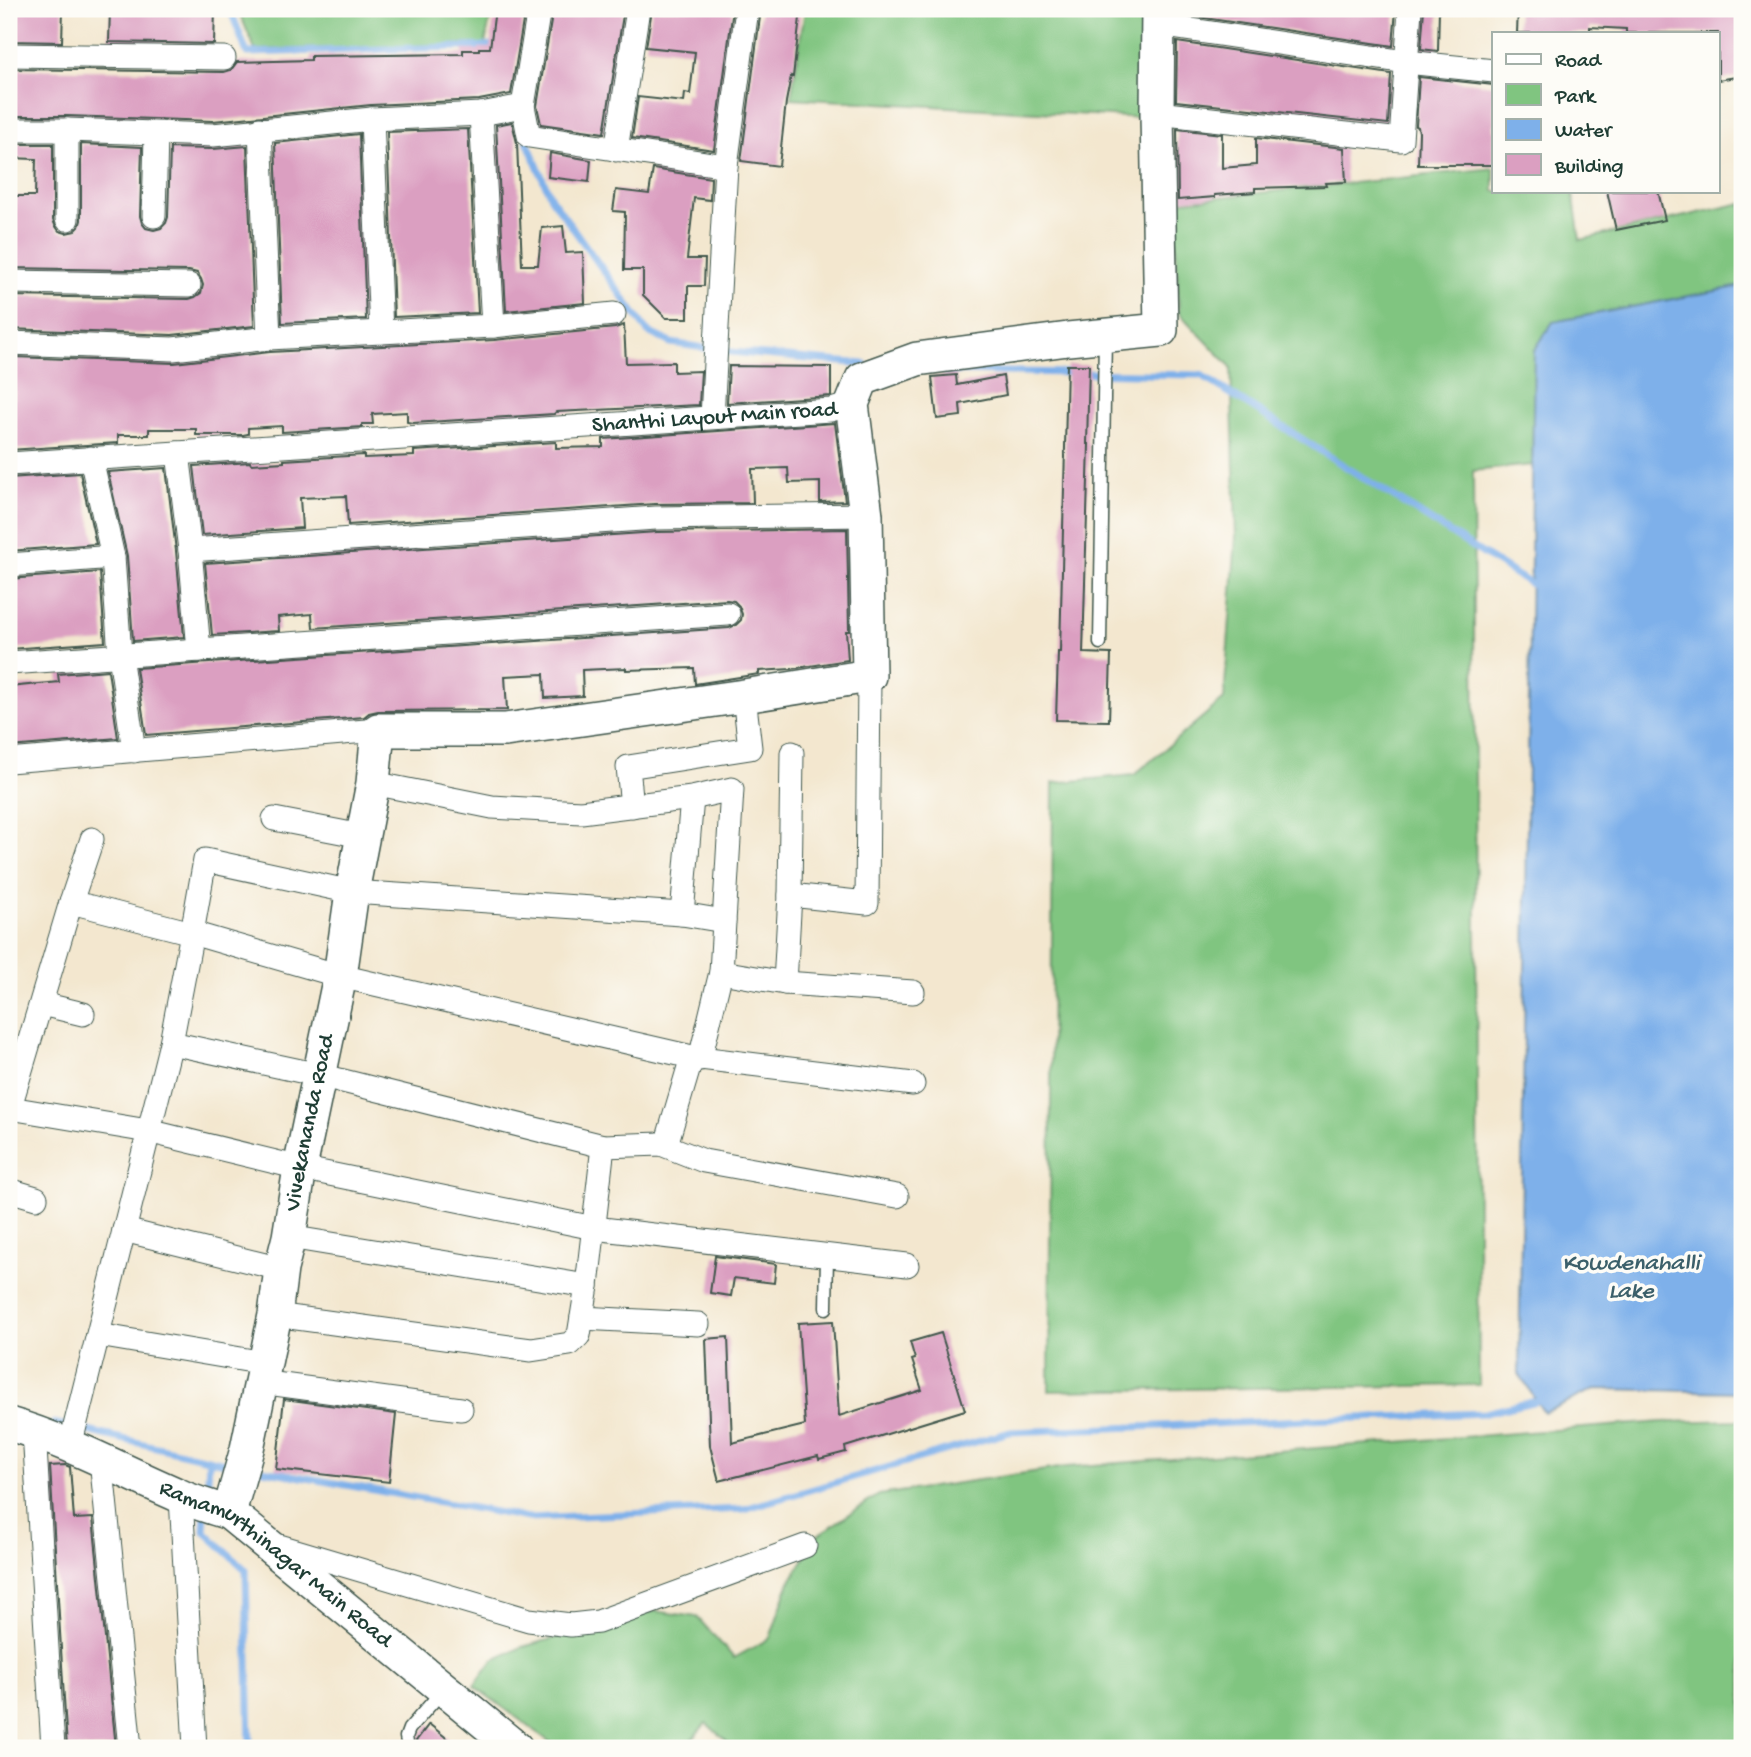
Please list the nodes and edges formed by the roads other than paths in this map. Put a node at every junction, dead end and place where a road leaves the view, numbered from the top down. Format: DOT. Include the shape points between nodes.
graph roads {
  1 [pos="539,9"];
  2 [pos="638,9"];
  3 [pos="747,9"];
  4 [pos="1410,9"];
  5 [pos="1158,17"];
  6 [pos="9,55"];
  7 [pos="224,58"];
  8 [pos="1406,62"];
  9 [pos="1492,71"];
  10 [pos="523,106"];
  11 [pos="1157,113"];
  12 [pos="481,114"];
  13 [pos="372,119"];
  14 [pos="260,129"];
  15 [pos="9,130"];
  16 [pos="67,130"];
  17 [pos="156,134"];
  18 [pos="617,150"];
  19 [pos="726,166"];
  20 [pos="154,216"];
  21 [pos="67,219"];
  22 [pos="9,282"];
  23 [pos="189,285"];
  24 [pos="614,314"];
  25 [pos="493,326"];
  26 [pos="381,332"];
  27 [pos="1105,336"];
  28 [pos="269,338"];
  29 [pos="9,343"];
  30 [pos="852,404"];
  31 [pos="712,417"];
  32 [pos="178,453"];
  33 [pos="91,458"];
  34 [pos="9,464"];
  35 [pos="866,515"];
  36 [pos="190,550"];
  37 [pos="113,557"];
  38 [pos="9,565"];
  39 [pos="728,614"];
  40 [pos="1100,643"];
  41 [pos="199,650"];
  42 [pos="120,655"];
  43 [pos="9,663"];
  44 [pos="869,676"];
  45 [pos="744,696"];
  46 [pos="378,730"];
  47 [pos="134,751"];
  48 [pos="792,753"];
  49 [pos="9,761"];
  50 [pos="373,783"];
  51 [pos="692,798"];
  52 [pos="632,806"];
  53 [pos="274,819"];
  54 [pos="362,836"];
  55 [pos="92,839"];
  56 [pos="352,892"];
  57 [pos="790,895"];
  58 [pos="71,902"];
  59 [pos="682,914"];
  60 [pos="724,921"];
  61 [pos="192,933"];
  62 [pos="721,972"];
  63 [pos="340,976"];
  64 [pos="785,983"];
  65 [pos="913,992"];
  66 [pos="42,1004"];
  67 [pos="83,1014"];
  68 [pos="171,1043"];
  69 [pos="696,1058"];
  70 [pos="319,1075"];
  71 [pos="913,1084"];
  72 [pos="9,1109"];
  73 [pos="148,1131"];
  74 [pos="603,1146"];
  75 [pos="666,1146"];
  76 [pos="300,1168"];
  77 [pos="9,1190"];
  78 [pos="897,1196"];
  79 [pos="36,1198"];
  80 [pos="594,1228"];
  81 [pos="124,1230"];
  82 [pos="289,1237"];
  83 [pos="827,1256"];
  84 [pos="906,1265"];
  85 [pos="281,1269"];
  86 [pos="587,1286"];
  87 [pos="826,1308"];
  88 [pos="275,1315"];
  89 [pos="582,1318"];
  90 [pos="698,1324"];
  91 [pos="98,1335"];
  92 [pos="262,1373"];
  93 [pos="461,1409"];
  94 [pos="21,1428"];
  95 [pos="73,1434"];
  96 [pos="101,1460"];
  97 [pos="181,1497"];
  98 [pos="229,1513"];
  99 [pos="263,1541"];
  100 [pos="805,1546"];
  101 [pos="444,1689"];
  102 [pos="505,1745"];
  103 [pos="53,1748"];
  104 [pos="130,1748"];
  105 [pos="195,1748"];
  106 [pos="408,1748"];
  1 -- 10 [label="street"];
  2 -- 18 [label="street"];
  3 -- 19 [label="street"];
  4 -- 8 [label="street"];
  5 -- 8 [label="street"];
  5 -- 11 [label="street, Shanthi Layout Main road"];
  6 -- 7 [label="street"];
  8 -- 9 [label="street"];
  8 -- 11 [label="street" via="1401,140"];
  10 -- 12 [label="street"];
  10 -- 18 [label="street" via="529,136"];
  11 -- 27 [label="street, Shanthi Layout Main road" via="1161,330"];
  12 -- 13 [label="street"];
  12 -- 25 [label="street"];
  13 -- 14 [label="street"];
  13 -- 26 [label="street"];
  14 -- 17 [label="street" via="213,135"];
  14 -- 28 [label="street"];
  15 -- 16 [label="street"];
  16 -- 17 [label="street"];
  16 -- 21 [label="street"];
  17 -- 20 [label="street"];
  18 -- 19 [label="street"];
  19 -- 31 [label="street"];
  22 -- 23 [label="street"];
  24 -- 25 [label="street"];
  25 -- 26 [label="street"];
  26 -- 28 [label="street"];
  27 -- 30 [label="street, Shanthi Layout Main road" via="917,359 862,379"];
  27 -- 40 [label="lane"];
  28 -- 29 [label="street" via="173,349"];
  30 -- 31 [label="street, Shanthi Layout Main road" via="831,410"];
  30 -- 35 [label="street"];
  31 -- 32 [label="street, Shanthi Layout Main road"];
  32 -- 33 [label="street, Shanthi Layout Main road"];
  32 -- 36 [label="street"];
  33 -- 34 [label="street, Shanthi Layout Main road"];
  33 -- 37 [label="street"];
  35 -- 36 [label="street" via="656,518"];
  35 -- 44 [label="street"];
  36 -- 41 [label="street"];
  37 -- 38 [label="street"];
  37 -- 42 [label="street"];
  39 -- 41 [label="street"];
  41 -- 42 [label="street"];
  42 -- 43 [label="street"];
  42 -- 47 [label="street"];
  44 -- 45 [label="street"];
  44 -- 57 [label="street" via="867,904"];
  45 -- 46 [label="street" via="505,730"];
  45 -- 52 [label="street" via="750,748 628,767"];
  46 -- 47 [label="street"];
  46 -- 50 [label="street, Vivekananda Road"];
  47 -- 49 [label="street"];
  48 -- 57 [label="street"];
  50 -- 52 [label="street" via="492,807 580,812"];
  50 -- 54 [label="street, Vivekananda Road"];
  51 -- 52 [label="street"];
  51 -- 59 [label="street"];
  51 -- 60 [label="street" via="732,789"];
  53 -- 54 [label="street"];
  54 -- 56 [label="street, Vivekananda Road"];
  55 -- 58 [label="street"];
  56 -- 59 [label="street"];
  56 -- 61 [label="street" via="205,860"];
  56 -- 63 [label="street, Vivekananda Road"];
  57 -- 64 [label="street"];
  58 -- 61 [label="street"];
  58 -- 66 [label="street"];
  59 -- 60 [label="street"];
  60 -- 62 [label="street"];
  61 -- 63 [label="street"];
  61 -- 68 [label="street"];
  62 -- 64 [label="street"];
  62 -- 69 [label="street"];
  63 -- 69 [label="street"];
  63 -- 70 [label="street, Vivekananda Road"];
  64 -- 65 [label="street"];
  66 -- 67 [label="street"];
  66 -- 72 [label="street"];
  68 -- 70 [label="street"];
  68 -- 73 [label="street"];
  69 -- 71 [label="street"];
  69 -- 75 [label="street"];
  70 -- 74 [label="street"];
  70 -- 76 [label="street, Vivekananda Road"];
  72 -- 73 [label="street"];
  73 -- 76 [label="street"];
  73 -- 81 [label="street"];
  74 -- 75 [label="street"];
  74 -- 80 [label="street"];
  75 -- 78 [label="street" via="704,1161"];
  76 -- 80 [label="street"];
  76 -- 82 [label="street, Vivekananda Road"];
  77 -- 79 [label="street"];
  80 -- 83 [label="street"];
  80 -- 86 [label="street"];
  81 -- 85 [label="street"];
  81 -- 91 [label="street"];
  82 -- 85 [label="street, Vivekananda Road"];
  82 -- 86 [label="street"];
  83 -- 84 [label="street"];
  83 -- 87 [label="lane"];
  85 -- 88 [label="street, Vivekananda Road"];
  86 -- 89 [label="street"];
  88 -- 89 [label="street" via="531,1350 570,1344 579,1335"];
  88 -- 92 [label="street, Vivekananda Road"];
  89 -- 90 [label="street"];
  91 -- 92 [label="street"];
  91 -- 95 [label="street"];
  92 -- 93 [label="street"];
  92 -- 98 [label="street, Vivekananda Road"];
  94 -- 95 [label="street, Ramamurthinagar Main Road"];
  94 -- 103 [label="street"];
  95 -- 96 [label="street, Ramamurthinagar Main Road"];
  96 -- 97 [label="street, Ramamurthinagar Main Road"];
  96 -- 104 [label="street"];
  97 -- 98 [label="street, Ramamurthinagar Main Road"];
  97 -- 105 [label="street"];
  98 -- 99 [label="street, Ramamurthinagar Main Road"];
  99 -- 100 [label="street" via="529,1620 571,1625 598,1622"];
  99 -- 101 [label="street, Ramamurthinagar Main Road"];
  101 -- 102 [label="street, Ramamurthinagar Main Road"];
  101 -- 106 [label="lane" via="409,1729"];
}
